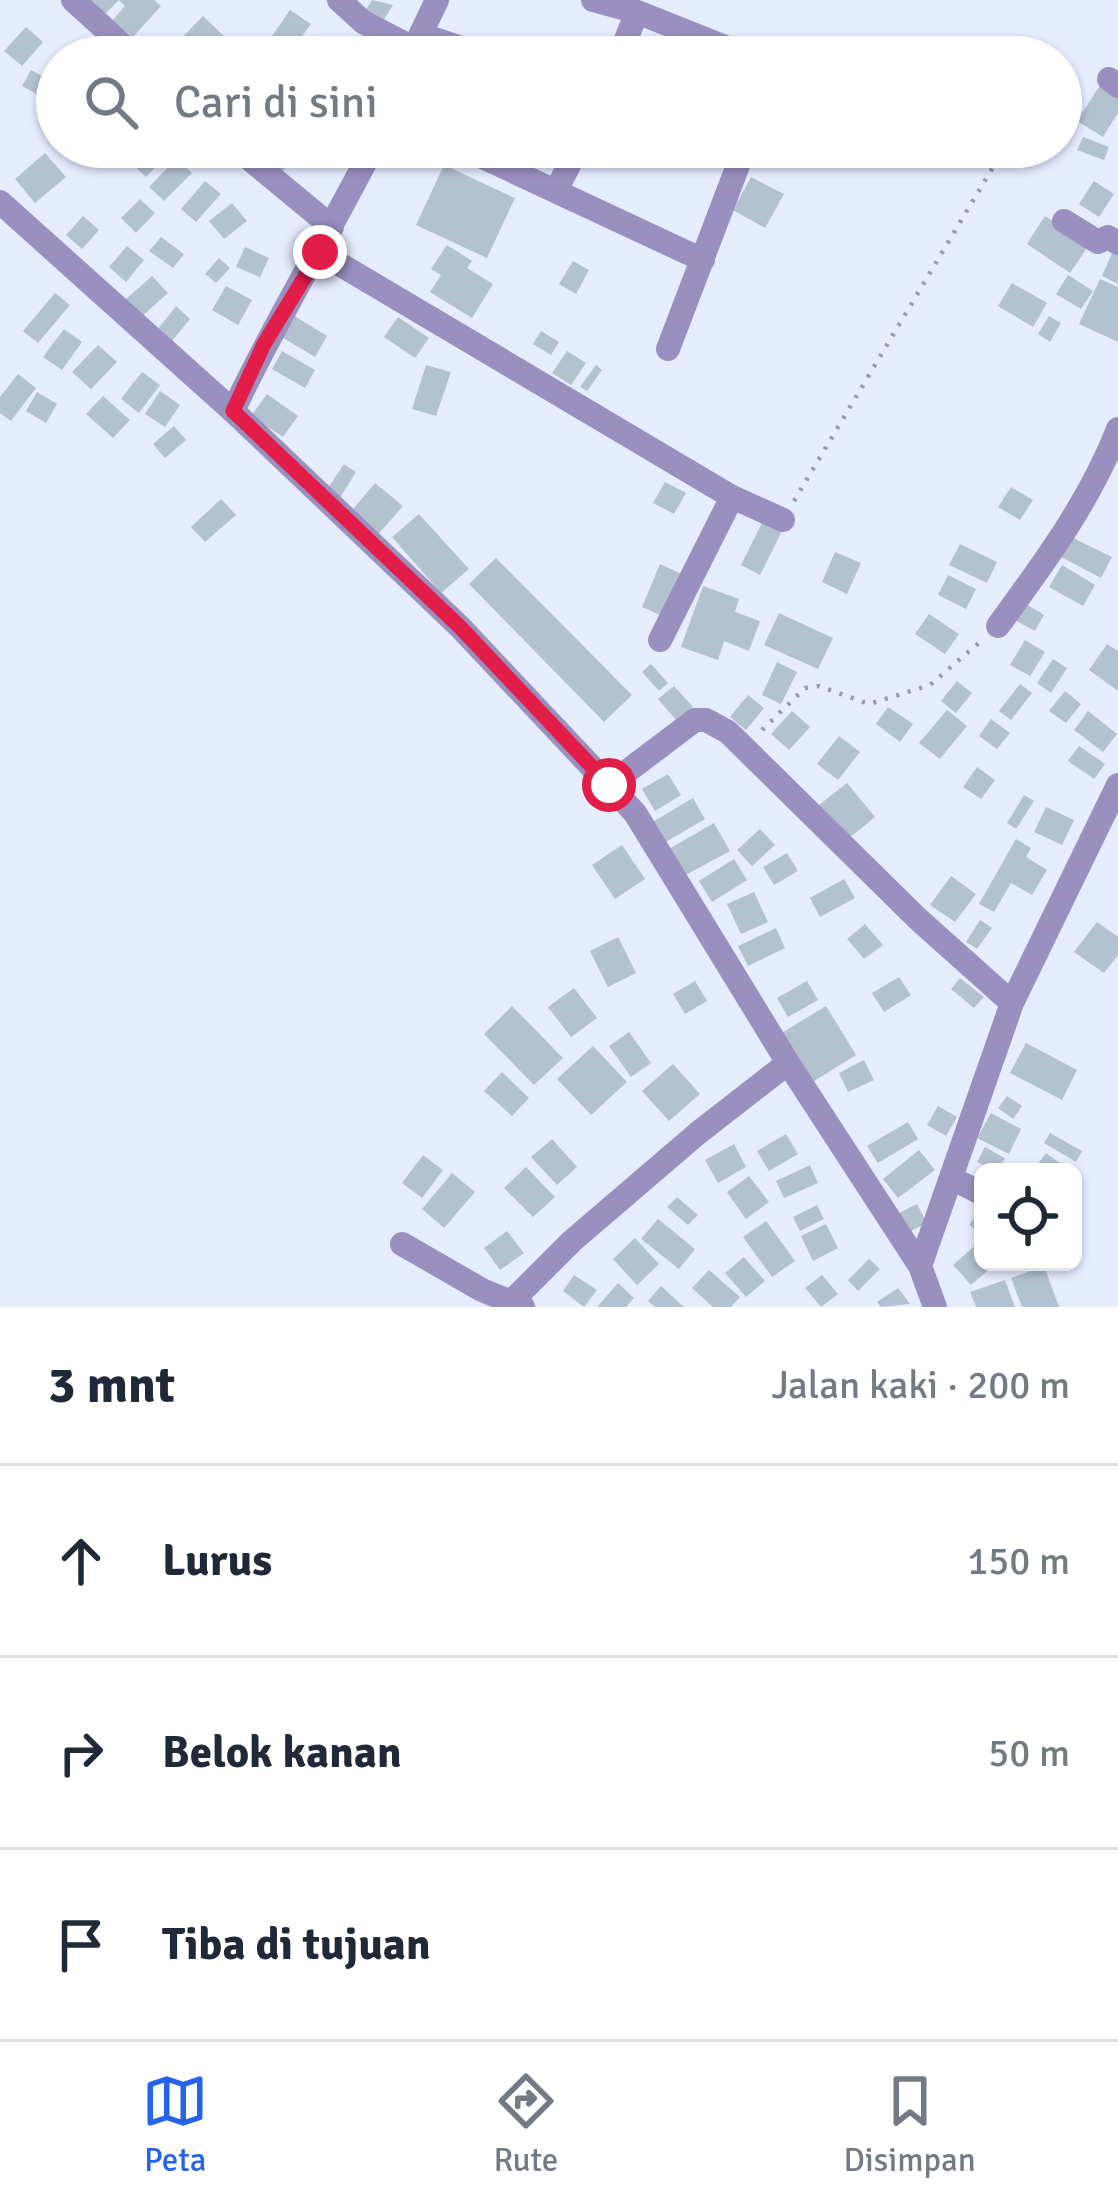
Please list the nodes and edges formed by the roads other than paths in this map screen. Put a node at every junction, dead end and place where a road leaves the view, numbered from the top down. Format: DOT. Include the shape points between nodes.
graph roads {
  1 [pos="73,0"];
  2 [pos="340,0"];
  3 [pos="437,0"];
  4 [pos="593,0"];
  5 [pos="637,12"];
  6 [pos="113,36"];
  7 [pos="392,36"];
  8 [pos="420,36"];
  9 [pos="627,36"];
  10 [pos="697,36"];
  11 [pos="261,168"];
  12 [pos="362,168"];
  13 [pos="509,168"];
  14 [pos="568,168"];
  15 [pos="733,168"];
  16 [pos="557,189"];
  17 [pos="0,202"];
  18 [pos="1064,221"];
  19 [pos="332,227"];
  20 [pos="1118,243"];
  21 [pos="320,252"];
  22 [pos="703,260"];
  23 [pos="668,349"];
  24 [pos="233,411"];
  25 [pos="1118,429"];
  26 [pos="732,497"];
  27 [pos="783,520"];
  28 [pos="998,626"];
  29 [pos="660,640"];
  30 [pos="609,785"];
  31 [pos="1118,785"];
  32 [pos="1012,1003"];
  33 [pos="788,1063"];
  34 [pos="952,1179"];
  35 [pos="974,1190"];
  36 [pos="402,1244"];
  37 [pos="920,1266"];
  38 [pos="517,1304"];
  39 [pos="932,1306"];
  1 -- 6 [label="street"];
  2 -- 7 [label="street"];
  3 -- 8 [label="street"];
  4 -- 5 [label="street"];
  5 -- 9 [label="street"];
  5 -- 10 [label="street"];
  11 -- 19 [label="street"];
  12 -- 19 [label="street"];
  13 -- 16 [label="street"];
  14 -- 16 [label="street"];
  15 -- 22 [label="street"];
  16 -- 22 [label="street"];
  17 -- 24 [label="street"];
  18 -- 20 [label="street" via="1098,242"];
  19 -- 21 [label="street"];
  21 -- 24 [label="street"];
  21 -- 26 [label="street"];
  22 -- 23 [label="street"];
  24 -- 30 [label="street" via="460,627"];
  25 -- 28 [label="street" via="1070,524"];
  26 -- 27 [label="street"];
  26 -- 29 [label="street"];
  30 -- 32 [label="street" via="695,720 728,731"];
  30 -- 33 [label="street" via="635,813"];
  31 -- 32 [label="street"];
  32 -- 34 [label="street"];
  33 -- 37 [label="street"];
  33 -- 38 [label="street" via="572,1241"];
  34 -- 35 [label="street"];
  34 -- 37 [label="street"];
  36 -- 38 [label="street"];
  37 -- 39 [label="street"];
}
